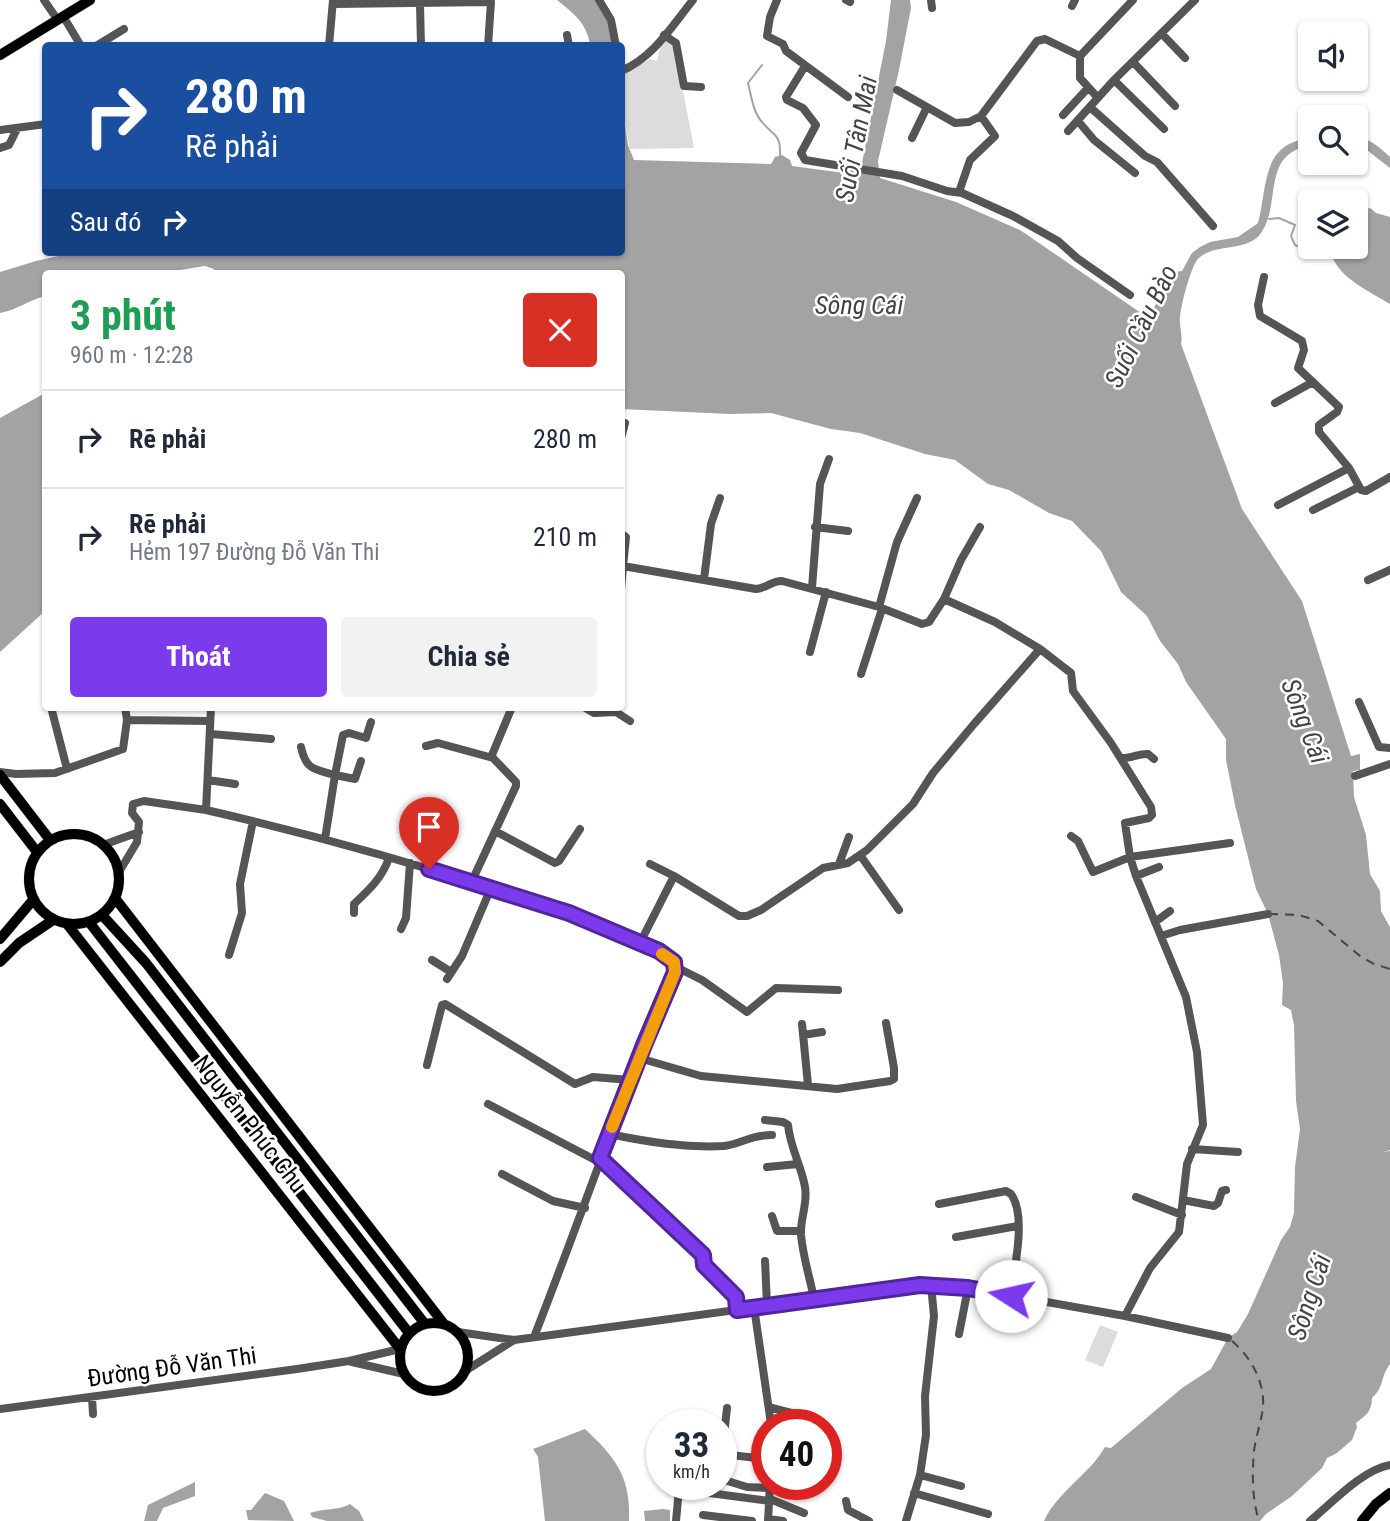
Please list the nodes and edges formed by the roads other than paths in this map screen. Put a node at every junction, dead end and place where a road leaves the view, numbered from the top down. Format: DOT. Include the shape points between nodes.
graph roads {
  1 [pos="44,0"];
  2 [pos="90,0"];
  3 [pos="599,0"];
  4 [pos="693,0"];
  5 [pos="777,0"];
  6 [pos="1133,0"];
  7 [pos="1195,0"];
  8 [pos="333,2"];
  9 [pos="420,4"];
  10 [pos="60,17"];
  11 [pos="124,29"];
  12 [pos="568,34"];
  13 [pos="1162,34"];
  14 [pos="664,35"];
  15 [pos="77,42"];
  16 [pos="103,42"];
  17 [pos="329,42"];
  18 [pos="421,42"];
  19 [pos="488,42"];
  20 [pos="569,42"];
  21 [pos="615,42"];
  22 [pos="0,55"];
  23 [pos="1080,56"];
  24 [pos="1185,58"];
  25 [pos="1133,62"];
  26 [pos="805,66"];
  27 [pos="625,68"];
  28 [pos="1114,80"];
  29 [pos="701,88"];
  30 [pos="1088,88"];
  31 [pos="897,90"];
  32 [pos="848,97"];
  33 [pos="1098,98"];
  34 [pos="1175,106"];
  35 [pos="927,107"];
  36 [pos="1091,108"];
  37 [pos="1063,115"];
  38 [pos="981,116"];
  39 [pos="1078,121"];
  40 [pos="42,125"];
  41 [pos="17,129"];
  42 [pos="1164,129"];
  43 [pos="0,130"];
  44 [pos="1068,131"];
  45 [pos="912,138"];
  46 [pos="0,148"];
  47 [pos="1135,173"];
  48 [pos="959,192"];
  49 [pos="1213,226"];
  50 [pos="1264,278"];
  51 [pos="1130,295"];
  52 [pos="1313,383"];
  53 [pos="1275,403"];
  54 [pos="829,459"];
  55 [pos="1349,468"];
  56 [pos="1390,477"];
  57 [pos="1359,487"];
  58 [pos="720,498"];
  59 [pos="917,498"];
  60 [pos="1278,505"];
  61 [pos="1313,510"];
  62 [pos="815,527"];
  63 [pos="980,527"];
  64 [pos="848,531"];
  65 [pos="625,566"];
  66 [pos="1390,570"];
  67 [pos="704,579"];
  68 [pos="1368,580"];
  69 [pos="812,588"];
  70 [pos="826,592"];
  71 [pos="944,599"];
  72 [pos="881,608"];
  73 [pos="1040,649"];
  74 [pos="810,652"];
  75 [pos="861,674"];
  76 [pos="1359,702"];
  77 [pos="52,711"];
  78 [pos="126,711"];
  79 [pos="211,711"];
  80 [pos="511,711"];
  81 [pos="591,711"];
  82 [pos="127,720"];
  83 [pos="630,721"];
  84 [pos="210,722"];
  85 [pos="371,722"];
  86 [pos="211,734"];
  87 [pos="271,738"];
  88 [pos="426,746"];
  89 [pos="301,747"];
  90 [pos="1390,748"];
  91 [pos="493,758"];
  92 [pos="1121,758"];
  93 [pos="1154,760"];
  94 [pos="360,761"];
  95 [pos="1390,764"];
  96 [pos="67,769"];
  97 [pos="0,773"];
  98 [pos="335,775"];
  99 [pos="1355,776"];
  100 [pos="208,780"];
  101 [pos="235,784"];
  102 [pos="0,804"];
  103 [pos="206,810"];
  104 [pos="253,821"];
  105 [pos="580,829"];
  106 [pos="495,831"];
  107 [pos="139,832"];
  108 [pos="1071,836"];
  109 [pos="849,837"];
  110 [pos="325,839"];
  111 [pos="50,840"];
  112 [pos="1230,843"];
  113 [pos="103,845"];
  114 [pos="37,852"];
  115 [pos="860,855"];
  116 [pos="1130,857"];
  117 [pos="389,858"];
  118 [pos="410,863"];
  119 [pos="650,864"];
  120 [pos="839,864"];
  121 [pos="1159,867"];
  122 [pos="119,873"];
  123 [pos="674,876"];
  124 [pos="1136,876"];
  125 [pos="472,881"];
  126 [pos="491,888"];
  127 [pos="115,898"];
  128 [pos="33,900"];
  129 [pos="899,910"];
  130 [pos="1170,911"];
  131 [pos="354,913"];
  132 [pos="1268,914"];
  133 [pos="102,915"];
  134 [pos="53,920"];
  135 [pos="89,922"];
  136 [pos="1155,922"];
  137 [pos="67,924"];
  138 [pos="401,929"];
  139 [pos="1161,936"];
  140 [pos="0,939"];
  141 [pos="640,943"];
  142 [pos="229,955"];
  143 [pos="432,960"];
  144 [pos="0,962"];
  145 [pos="676,967"];
  146 [pos="838,990"];
  147 [pos="886,1023"];
  148 [pos="802,1024"];
  149 [pos="822,1032"];
  150 [pos="803,1035"];
  151 [pos="639,1058"];
  152 [pos="427,1065"];
  153 [pos="630,1080"];
  154 [pos="808,1086"];
  155 [pos="488,1104"];
  156 [pos="765,1120"];
  157 [pos="609,1134"];
  158 [pos="772,1135"];
  159 [pos="1192,1149"];
  160 [pos="1238,1152"];
  161 [pos="600,1160"];
  162 [pos="798,1164"];
  163 [pos="766,1167"];
  164 [pos="502,1174"];
  165 [pos="1226,1190"];
  166 [pos="1136,1197"];
  167 [pos="1183,1200"];
  168 [pos="939,1204"];
  169 [pos="585,1208"];
  170 [pos="1182,1215"];
  171 [pos="772,1216"];
  172 [pos="1018,1226"];
  173 [pos="801,1231"];
  174 [pos="956,1237"];
  175 [pos="765,1261"];
  176 [pos="931,1285"];
  177 [pos="968,1288"];
  178 [pos="1011,1296"];
  179 [pos="814,1299"];
  180 [pos="955,1301"];
  181 [pos="965,1304"];
  182 [pos="767,1306"];
  183 [pos="754,1307"];
  184 [pos="737,1310"];
  185 [pos="1125,1316"];
  186 [pos="425,1324"];
  187 [pos="444,1324"];
  188 [pos="458,1332"];
  189 [pos="409,1333"];
  190 [pos="959,1334"];
  191 [pos="534,1337"];
  192 [pos="1228,1338"];
  193 [pos="514,1340"];
  194 [pos="400,1349"];
  195 [pos="349,1361"];
  196 [pos="465,1371"];
  197 [pos="404,1374"];
  198 [pos="92,1397"];
  199 [pos="769,1407"];
  200 [pos="0,1409"];
  201 [pos="777,1409"];
  202 [pos="93,1414"];
  203 [pos="1390,1465"];
  204 [pos="920,1475"];
  205 [pos="961,1486"];
  206 [pos="914,1493"];
  207 [pos="1390,1493"];
  208 [pos="751,1498"];
  209 [pos="769,1500"];
  210 [pos="846,1501"];
  211 [pos="804,1513"];
  212 [pos="988,1514"];
  213 [pos="703,1515"];
  214 [pos="768,1520"];
  215 [pos="676,1521"];
  216 [pos="752,1521"];
  217 [pos="783,1521"];
  218 [pos="869,1521"];
  219 [pos="906,1521"];
  220 [pos="1310,1521"];
  221 [pos="1362,1521"];
  1 -- 10 [label="street"];
  2 -- 10 [label="main road"];
  3 -- 21 [label="street" via="611,20"];
  4 -- 14 [label="street"];
  5 -- 26 [label="street" via="767,37 783,44"];
  6 -- 23 [label="street"];
  7 -- 13 [label="street"];
  8 -- 9 [label="street"];
  8 -- 17 [label="street"];
  9 -- 18 [label="street"];
  9 -- 19 [label="street" via="491,2"];
  10 -- 15 [label="street"];
  10 -- 22 [label="main road"];
  11 -- 16 [label="street"];
  12 -- 20 [label="street"];
  13 -- 24 [label="street"];
  13 -- 25 [label="street"];
  14 -- 27 [label="street" via="643,60"];
  14 -- 29 [label="street" via="676,43 684,86"];
  23 -- 30 [label="street" via="1079,75"];
  23 -- 38 [label="street" via="1045,39 1037,41"];
  25 -- 28 [label="street"];
  25 -- 34 [label="street"];
  26 -- 32 [label="street"];
  26 -- 48 [label="street" via="786,97 803,108 816,125 801,156"];
  28 -- 33 [label="street"];
  28 -- 42 [label="street"];
  30 -- 33 [label="street"];
  30 -- 37 [label="street"];
  31 -- 35 [label="street"];
  33 -- 36 [label="street"];
  35 -- 38 [label="street" via="955,123"];
  35 -- 45 [label="street"];
  36 -- 39 [label="street"];
  36 -- 49 [label="street" via="1157,162"];
  38 -- 48 [label="street" via="995,136 970,160"];
  39 -- 44 [label="street"];
  39 -- 47 [label="street"];
  40 -- 41 [label="street"];
  41 -- 43 [label="street"];
  41 -- 46 [label="street" via="9,145"];
  48 -- 51 [label="street" via="1058,241"];
  50 -- 52 [label="street" via="1258,311 1302,341 1298,368"];
  52 -- 53 [label="street"];
  52 -- 55 [label="street" via="1339,407 1318,430"];
  54 -- 62 [label="street" via="821,478"];
  55 -- 57 [label="street"];
  55 -- 60 [label="street"];
  56 -- 57 [label="street" via="1366,491"];
  57 -- 61 [label="street"];
  58 -- 67 [label="street" via="711,524"];
  59 -- 72 [label="street" via="897,542"];
  62 -- 64 [label="street"];
  62 -- 69 [label="street"];
  63 -- 71 [label="street"];
  65 -- 67 [label="street"];
  66 -- 68 [label="street"];
  67 -- 69 [label="street" via="756,589 776,581"];
  69 -- 70 [label="street"];
  70 -- 72 [label="street"];
  70 -- 74 [label="street"];
  71 -- 72 [label="street" via="926,624"];
  71 -- 73 [label="street"];
  72 -- 75 [label="street"];
  73 -- 92 [label="street" via="1071,673 1073,691"];
  73 -- 115 [label="street" via="933,773 913,804"];
  76 -- 90 [label="street" via="1379,747"];
  77 -- 96 [label="street"];
  78 -- 82 [label="street"];
  79 -- 84 [label="street"];
  80 -- 91 [label="street"];
  81 -- 83 [label="street" via="616,712"];
  82 -- 84 [label="street"];
  82 -- 96 [label="street" via="123,749"];
  84 -- 86 [label="street"];
  85 -- 98 [label="street" via="366,738 343,735"];
  86 -- 87 [label="street"];
  86 -- 100 [label="street"];
  88 -- 91 [label="street" via="438,743"];
  89 -- 98 [label="street" via="305,763"];
  91 -- 106 [label="street" via="517,785"];
  92 -- 93 [label="street" via="1144,753"];
  92 -- 116 [label="street" via="1152,815 1125,823"];
  94 -- 98 [label="street" via="355,779"];
  95 -- 99 [label="street"];
  96 -- 97 [label="street"];
  97 -- 111 [label="main road"];
  98 -- 110 [label="street"];
  100 -- 101 [label="street"];
  100 -- 103 [label="street"];
  102 -- 114 [label="main road"];
  103 -- 104 [label="street"];
  103 -- 107 [label="street" via="136,803 131,808"];
  104 -- 110 [label="street"];
  104 -- 142 [label="street" via="240,884 242,913"];
  105 -- 106 [label="street" via="555,863"];
  106 -- 125 [label="street"];
  107 -- 113 [label="street"];
  107 -- 122 [label="street"];
  108 -- 116 [label="street" via="1093,872"];
  109 -- 120 [label="street"];
  110 -- 117 [label="street"];
  111 -- 113 [label="main road" via="76,834"];
  111 -- 114 [label="main road"];
  112 -- 116 [label="street"];
  113 -- 122 [label="main road"];
  114 -- 128 [label="main road" via="28,875"];
  115 -- 120 [label="street"];
  115 -- 129 [label="street"];
  116 -- 124 [label="street"];
  117 -- 118 [label="street"];
  117 -- 131 [label="street" via="366,896 354,904"];
  118 -- 125 [label="street"];
  118 -- 138 [label="street"];
  119 -- 123 [label="street"];
  120 -- 123 [label="street" via="823,868 747,916 739,916"];
  121 -- 124 [label="street"];
  122 -- 127 [label="main road"];
  123 -- 141 [label="street"];
  124 -- 136 [label="street"];
  125 -- 126 [label="street"];
  126 -- 141 [label="street" via="569,913"];
  126 -- 143 [label="street" via="449,975"];
  127 -- 133 [label="main road"];
  127 -- 187 [label="main road, Nguyễn Phúc Chu"];
  128 -- 134 [label="main road"];
  128 -- 140 [label="main road"];
  130 -- 136 [label="street"];
  132 -- 139 [label="street"];
  133 -- 135 [label="main road"];
  133 -- 186 [label="main road, Nguyễn Phúc Chu" via="146,963"];
  134 -- 137 [label="main road"];
  134 -- 144 [label="main road"];
  135 -- 137 [label="main road"];
  135 -- 189 [label="main road, Nguyễn Phúc Chu"];
  136 -- 139 [label="street"];
  137 -- 194 [label="main road, Nguyễn Phúc Chu"];
  139 -- 159 [label="street" via="1186,997 1197,1052 1203,1125"];
  141 -- 145 [label="street" via="659,951"];
  145 -- 146 [label="street" via="747,1012 776,988"];
  145 -- 151 [label="street"];
  147 -- 154 [label="street" via="894,1079 837,1089"];
  148 -- 150 [label="street"];
  149 -- 150 [label="street"];
  150 -- 154 [label="street"];
  151 -- 153 [label="street"];
  151 -- 154 [label="street" via="701,1076"];
  152 -- 153 [label="street" via="445,1004 575,1084 593,1077"];
  153 -- 157 [label="street"];
  155 -- 161 [label="street"];
  156 -- 162 [label="street" via="788,1125"];
  157 -- 158 [label="street" via="682,1146 733,1144 754,1135"];
  157 -- 161 [label="street"];
  159 -- 160 [label="street"];
  159 -- 167 [label="street"];
  161 -- 169 [label="street"];
  161 -- 184 [label="street" via="703,1255 704,1265 736,1297"];
  162 -- 163 [label="street"];
  162 -- 173 [label="street" via="806,1196"];
  164 -- 169 [label="street" via="553,1201"];
  165 -- 167 [label="street" via="1214,1206"];
  166 -- 170 [label="street"];
  167 -- 170 [label="street"];
  168 -- 172 [label="street" via="1006,1191 1018,1209"];
  169 -- 191 [label="street"];
  170 -- 185 [label="street" via="1179,1232 1150,1268"];
  171 -- 173 [label="street" via="776,1231"];
  172 -- 174 [label="street"];
  172 -- 178 [label="street"];
  173 -- 179 [label="street"];
  175 -- 182 [label="street"];
  176 -- 177 [label="street"];
  176 -- 179 [label="street"];
  176 -- 204 [label="street" via="934,1316"];
  177 -- 178 [label="street"];
  177 -- 181 [label="street"];
  178 -- 185 [label="street"];
  179 -- 182 [label="street"];
  180 -- 181 [label="street"];
  181 -- 190 [label="street"];
  182 -- 183 [label="street"];
  183 -- 184 [label="street"];
  183 -- 199 [label="street"];
  184 -- 191 [label="street"];
  185 -- 192 [label="street"];
  186 -- 187 [label="main road"];
  186 -- 189 [label="main road"];
  187 -- 188 [label="main road"];
  188 -- 193 [label="street"];
  188 -- 196 [label="main road" via="468,1353"];
  189 -- 194 [label="main road"];
  191 -- 193 [label="street"];
  193 -- 196 [label="street"];
  194 -- 195 [label="street, Đường Đỗ Văn Thi"];
  194 -- 197 [label="main road"];
  195 -- 197 [label="street, Đường Đỗ Văn Thi"];
  195 -- 198 [label="street, Đường Đỗ Văn Thi"];
  196 -- 197 [label="main road" via="456,1383 435,1391 413,1385"];
  198 -- 200 [label="street, Đường Đỗ Văn Thi"];
  198 -- 202 [label="street"];
  199 -- 201 [label="street"];
  203 -- 220 [label="street" via="1370,1473"];
  204 -- 205 [label="street"];
  204 -- 206 [label="street"];
  206 -- 212 [label="street"];
  206 -- 219 [label="street"];
  207 -- 221 [label="main road"];
  208 -- 215 [label="street" via="679,1489"];
  209 -- 211 [label="street"];
  209 -- 214 [label="street"];
  210 -- 218 [label="street" via="848,1510"];
  213 -- 216 [label="street"];
  214 -- 217 [label="street"];
}
